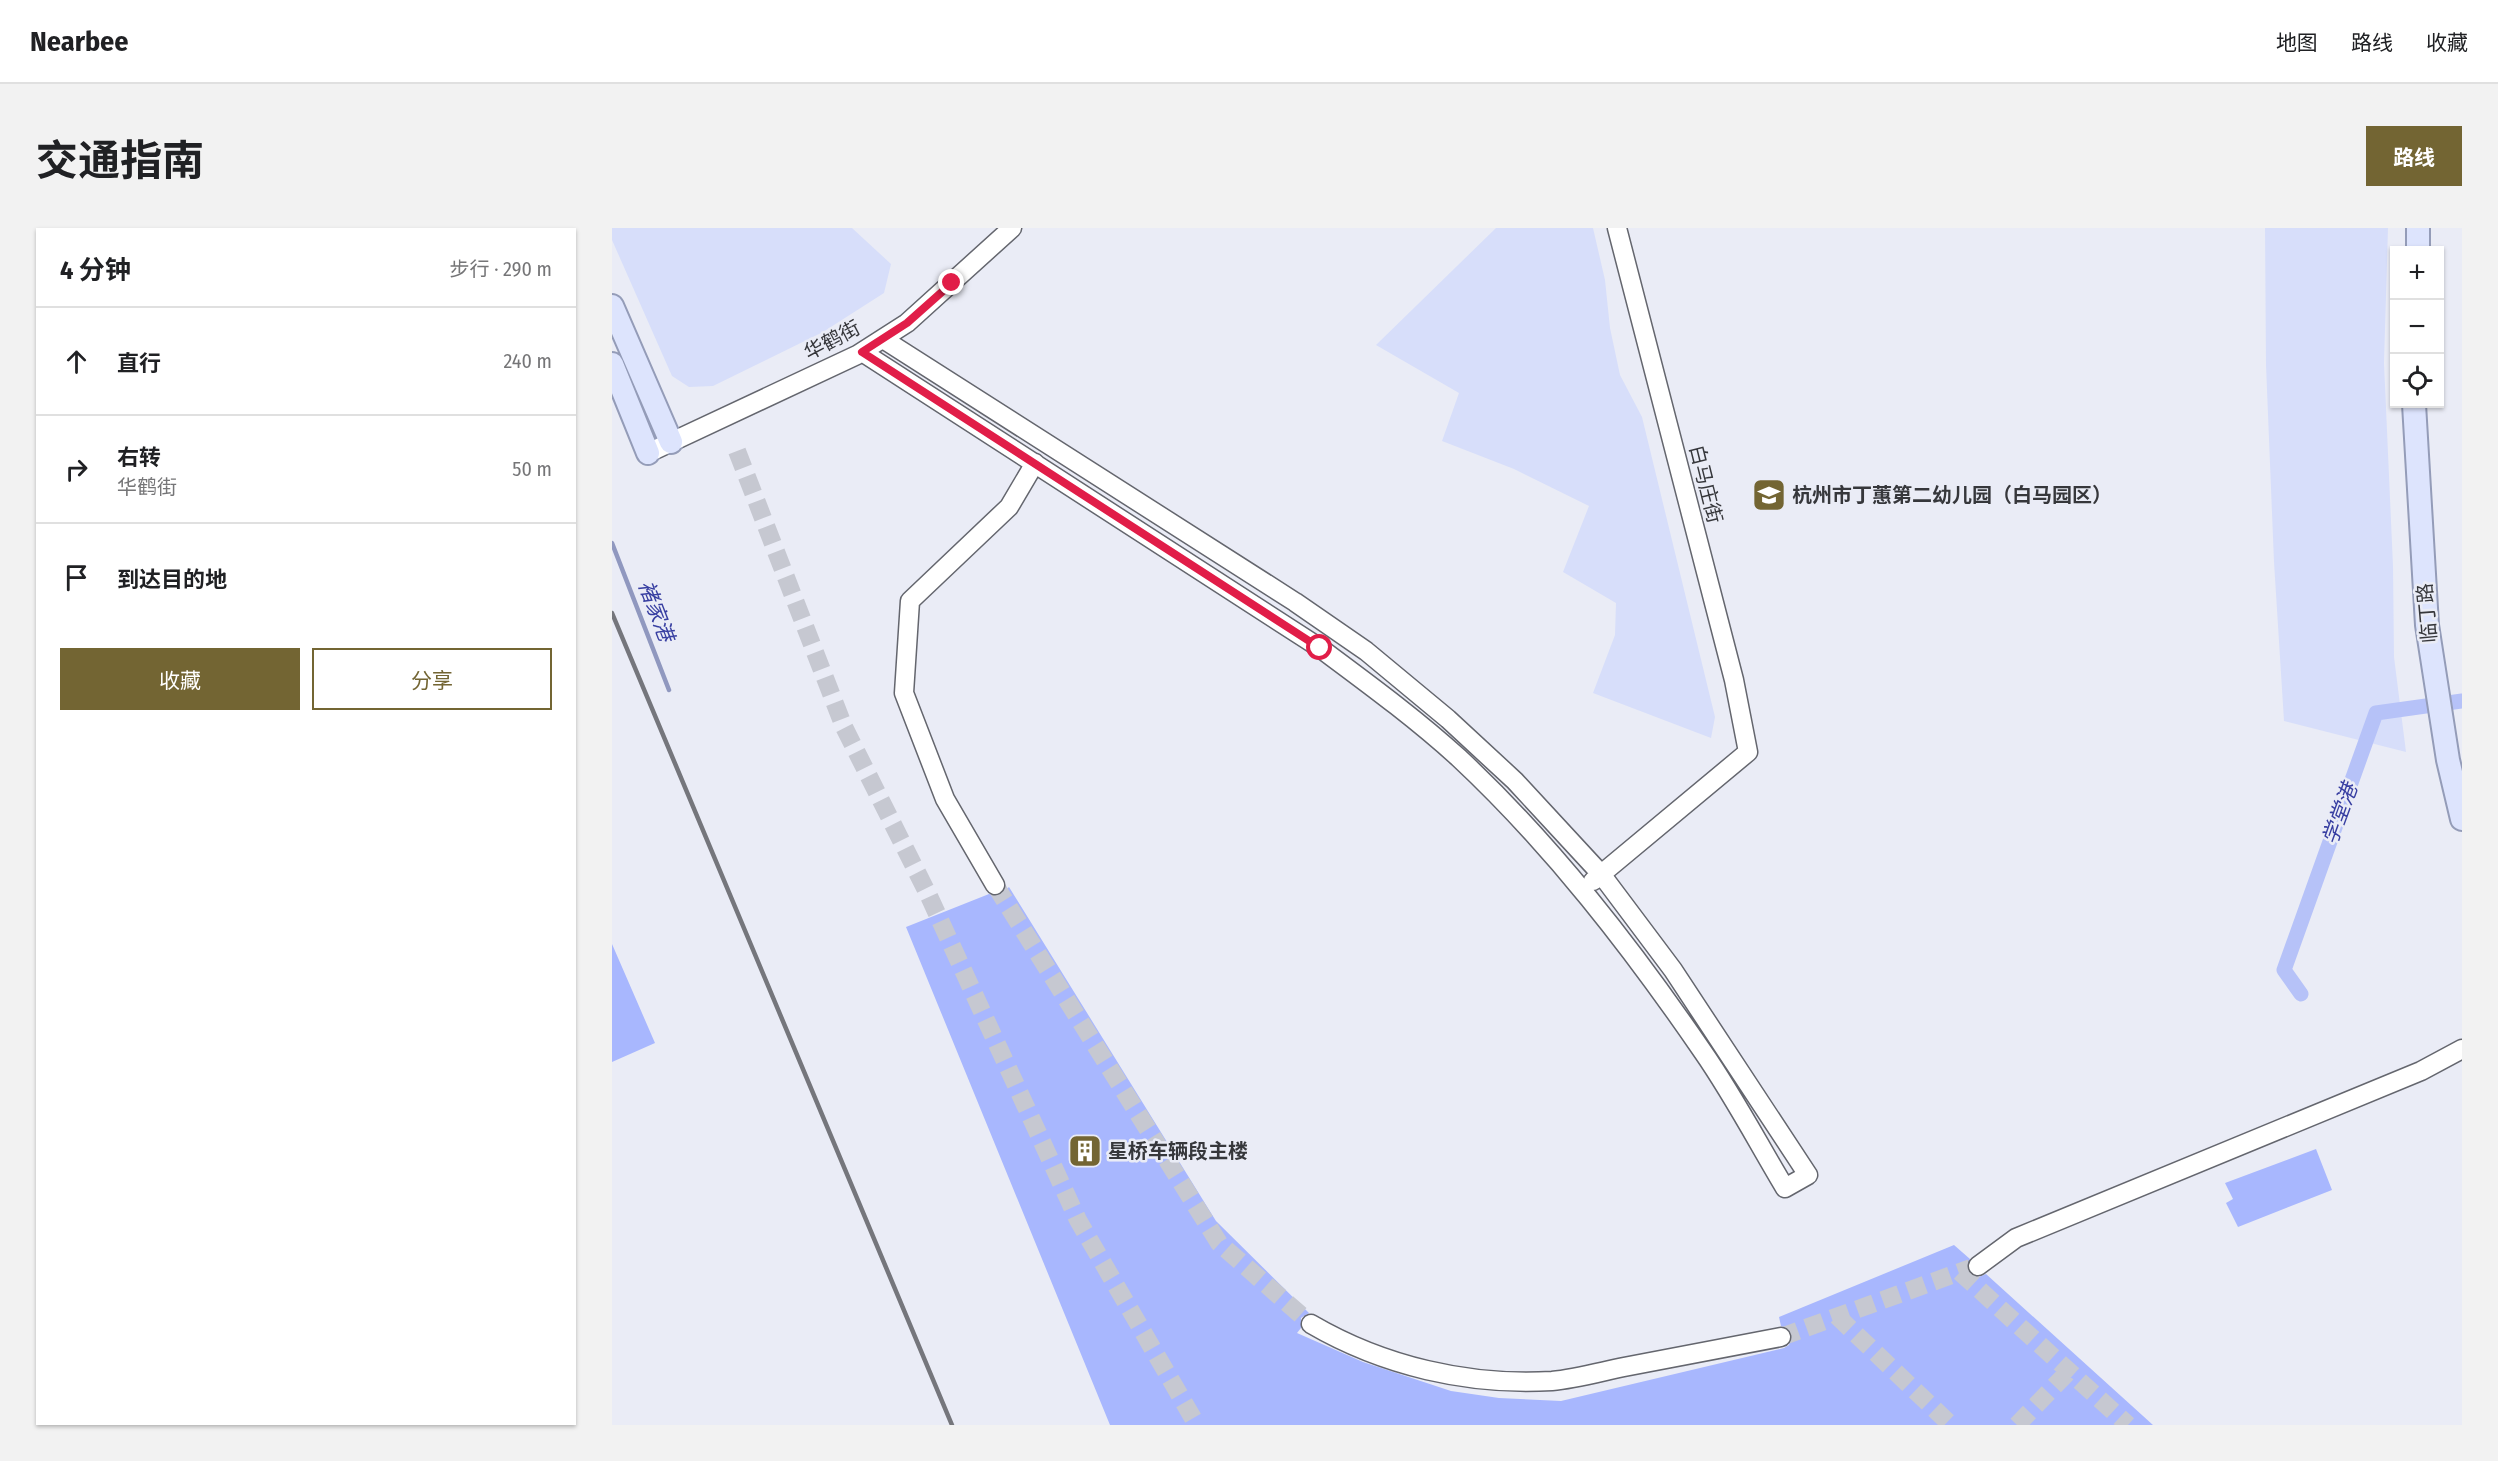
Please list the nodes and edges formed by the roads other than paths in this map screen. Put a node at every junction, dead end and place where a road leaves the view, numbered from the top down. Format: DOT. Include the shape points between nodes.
graph roads {
  1 [pos="1012,228"];
  2 [pos="1617,228"];
  3 [pos="2418,228"];
  4 [pos="2418,246"];
  5 [pos="612,306"];
  6 [pos="883,339"];
  7 [pos="862,352"];
  8 [pos="612,364"];
  9 [pos="2414,408"];
  10 [pos="670,442"];
  11 [pos="648,453"];
  12 [pos="1035,463"];
  13 [pos="2462,819"];
  14 [pos="1601,874"];
  15 [pos="995,885"];
  16 [pos="1582,890"];
  17 [pos="2462,1049"];
  18 [pos="1978,1266"];
  19 [pos="1311,1324"];
  20 [pos="1781,1336"];
  1 -- 6 [label="street, 华鹤街" via="907,323"];
  2 -- 14 [label="street, 白马庄街" via="1734,680 1749,752"];
  3 -- 4 [label="main road"];
  5 -- 10 [label="main road"];
  6 -- 7 [label="street, 华鹤街"];
  6 -- 14 [label="street" via="1366,651 1515,781"];
  7 -- 10 [label="street, 华鹤街"];
  7 -- 12 [label="street"];
  8 -- 11 [label="main road"];
  9 -- 13 [label="main road, 临丁路" via="2427,625"];
  10 -- 11 [label="street, 华鹤街"];
  12 -- 15 [label="street" via="1009,507 910,601 904,693 945,799"];
  12 -- 16 [label="street" via="1320,648 1391,700 1459,759 1543,844"];
  14 -- 16 [label="street"];
  14 -- 16 [label="street" via="1673,970 1808,1175 1785,1188 1704,1053"];
  17 -- 18 [label="street" via="2421,1071 2016,1238"];
  19 -- 20 [label="street" via="1374,1354 1431,1373 1490,1380 1553,1381"];
}
